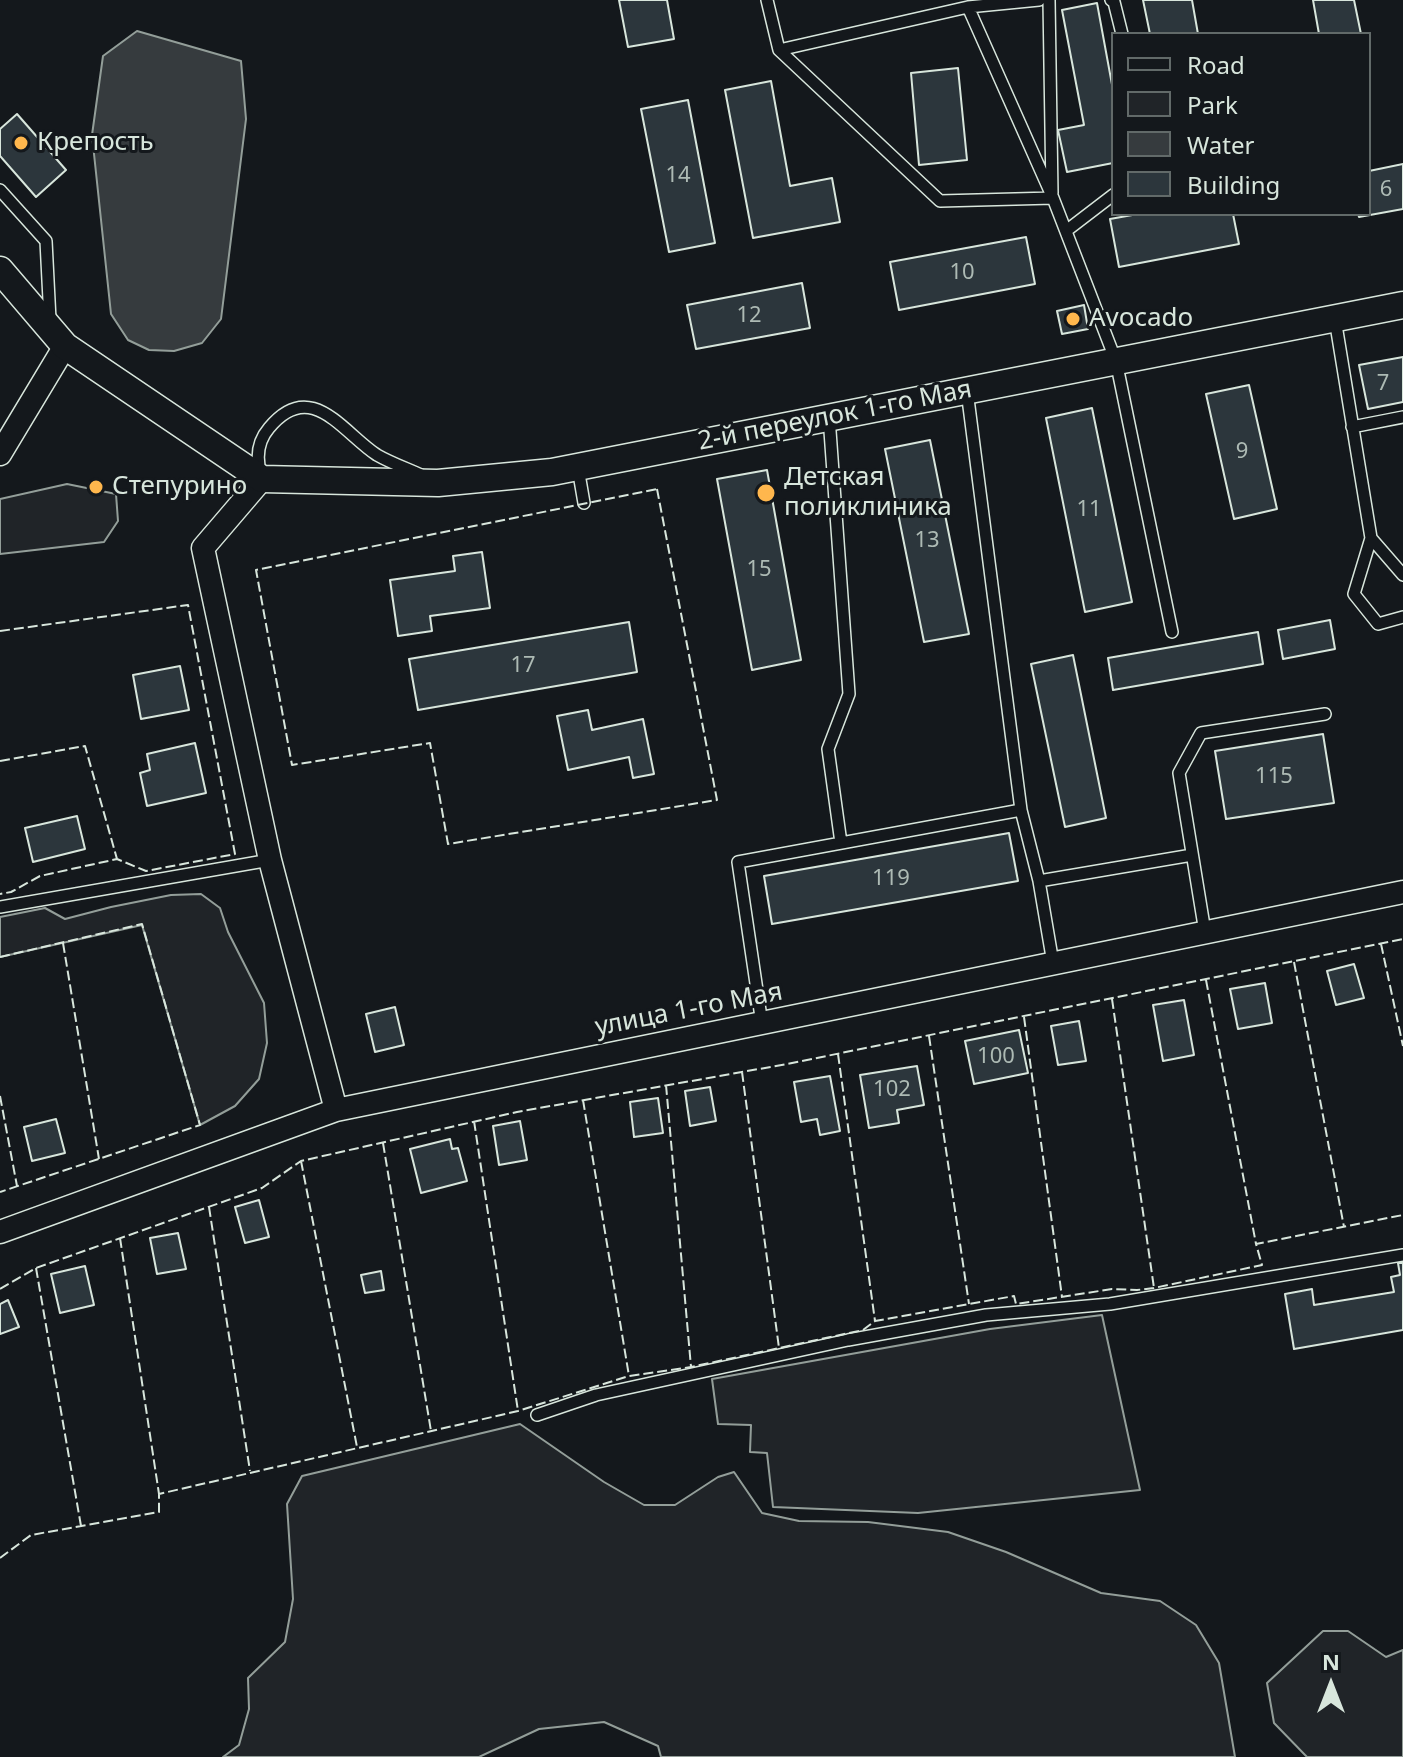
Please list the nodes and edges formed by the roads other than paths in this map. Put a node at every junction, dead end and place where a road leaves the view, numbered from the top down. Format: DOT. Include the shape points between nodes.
graph roads {
  1 [pos="767,0"];
  2 [pos="1039,0"];
  3 [pos="1049,0"];
  4 [pos="1111,0"];
  5 [pos="1024,1"];
  6 [pos="968,7"];
  7 [pos="1122,32"];
  8 [pos="779,50"];
  9 [pos="0,190"];
  10 [pos="1111,197"];
  11 [pos="1053,198"];
  12 [pos="1066,231"];
  13 [pos="0,270"];
  14 [pos="1403,305"];
  15 [pos="1335,319"];
  16 [pos="57,337"];
  17 [pos="1116,361"];
  18 [pos="967,391"];
  19 [pos="829,416"];
  20 [pos="1403,417"];
  21 [pos="1352,427"];
  22 [pos="0,454"];
  23 [pos="578,466"];
  24 [pos="262,479"];
  25 [pos="438,483"];
  26 [pos="584,503"];
  27 [pos="1371,538"];
  28 [pos="1403,575"];
  29 [pos="1403,617"];
  30 [pos="1172,632"];
  31 [pos="1325,714"];
  32 [pos="1021,810"];
  33 [pos="841,843"];
  34 [pos="1192,855"];
  35 [pos="270,860"];
  36 [pos="1039,881"];
  37 [pos="1403,892"];
  38 [pos="0,907"];
  39 [pos="1205,932"];
  40 [pos="1053,963"];
  41 [pos="762,1025"];
  42 [pos="336,1110"];
  43 [pos="0,1232"];
  44 [pos="1403,1255"];
  45 [pos="537,1415"];
  1 -- 8 [label="lane"];
  2 -- 5 [label="lane"];
  3 -- 11 [label="lane"];
  4 -- 7 [label="lane"];
  5 -- 6 [label="lane"];
  6 -- 8 [label="lane"];
  6 -- 11 [label="lane"];
  8 -- 11 [label="lane" via="940,201"];
  9 -- 16 [label="lane" via="46,241"];
  10 -- 12 [label="lane"];
  11 -- 12 [label="lane"];
  12 -- 17 [label="lane"];
  13 -- 16 [label="street"];
  14 -- 15 [label="street, 2-й переулок 1-го Мая"];
  15 -- 17 [label="street, 2-й переулок 1-го Мая"];
  15 -- 21 [label="lane"];
  16 -- 22 [label="street"];
  16 -- 24 [label="street"];
  17 -- 18 [label="street, 2-й переулок 1-го Мая"];
  17 -- 30 [label="lane"];
  18 -- 19 [label="street, 2-й переулок 1-го Мая"];
  18 -- 32 [label="lane"];
  19 -- 23 [label="street, 2-й переулок 1-го Мая"];
  19 -- 33 [label="lane" via="849,694 828,749"];
  20 -- 21 [label="lane"];
  21 -- 27 [label="lane"];
  23 -- 25 [label="street, 2-й переулок 1-го Мая"];
  23 -- 26 [label="lane"];
  24 -- 25 [label="street, 2-й переулок 1-го Мая"];
  24 -- 25 [label="lane" via="258,455 265,432 276,419 307,408 324,410 377,454"];
  24 -- 35 [label="street" via="203,548"];
  27 -- 28 [label="lane"];
  27 -- 29 [label="lane" via="1354,594 1378,624"];
  31 -- 34 [label="lane" via="1201,733 1179,773"];
  32 -- 33 [label="lane"];
  32 -- 36 [label="lane"];
  33 -- 41 [label="lane" via="738,862"];
  34 -- 36 [label="lane"];
  34 -- 39 [label="lane"];
  35 -- 38 [label="lane"];
  35 -- 42 [label="street"];
  36 -- 40 [label="lane"];
  37 -- 39 [label="street, улица 1-го Мая"];
  39 -- 40 [label="street, улица 1-го Мая"];
  40 -- 41 [label="street, улица 1-го Мая"];
  41 -- 42 [label="street, улица 1-го Мая"];
  42 -- 43 [label="street, улица 1-го Мая"];
  44 -- 45 [label="lane" via="1110,1304 986,1315 848,1340 596,1395"];
}
